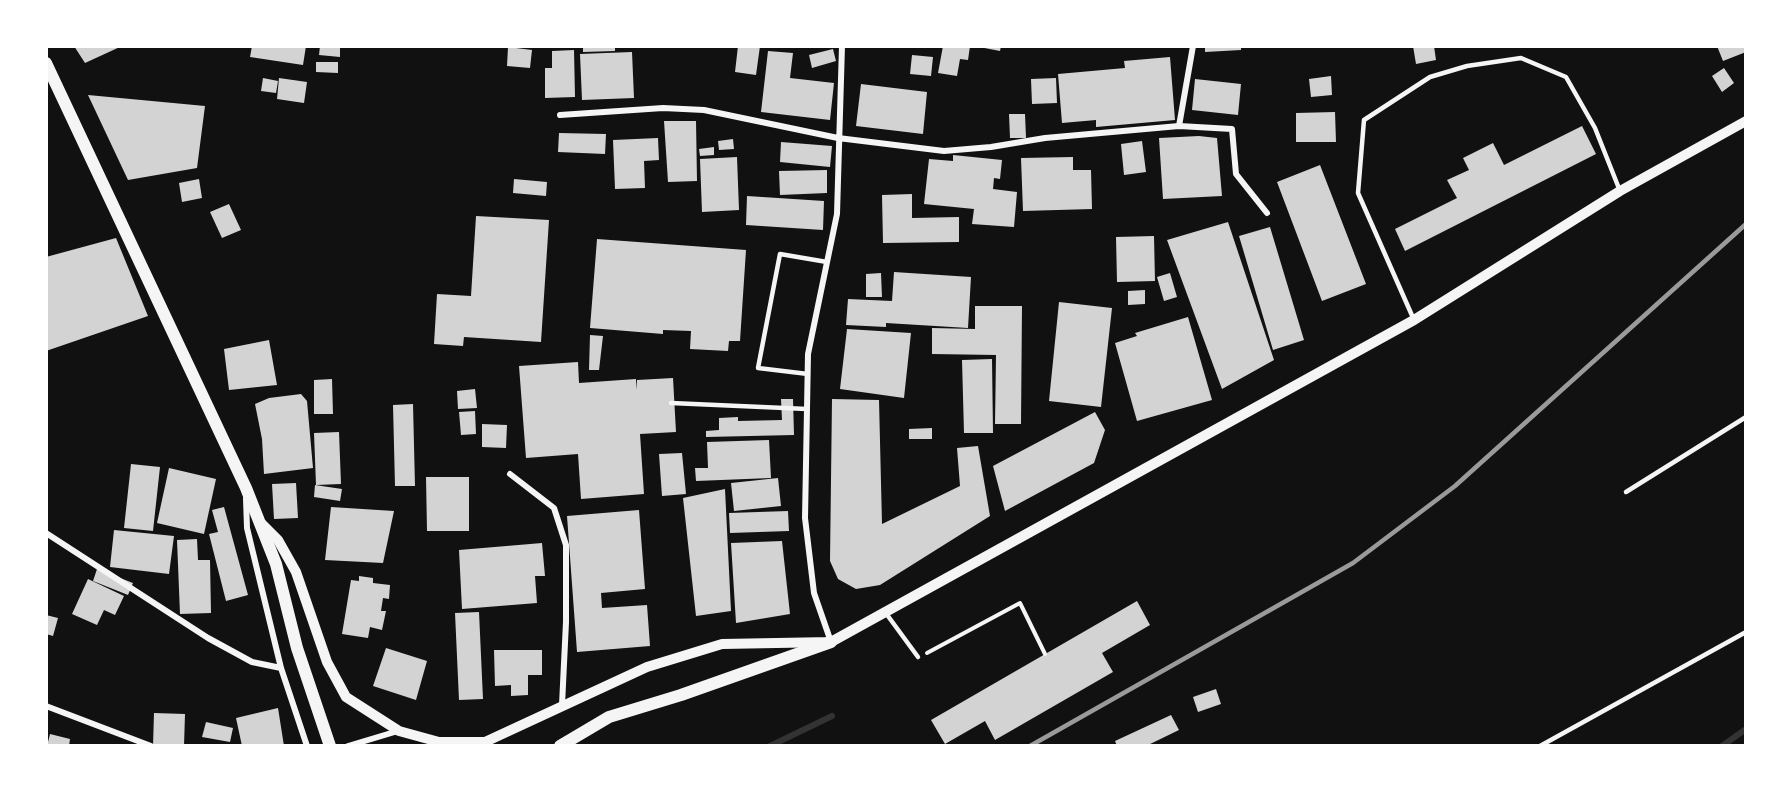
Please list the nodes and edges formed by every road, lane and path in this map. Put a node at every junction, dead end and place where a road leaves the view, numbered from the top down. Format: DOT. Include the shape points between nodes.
graph roads {
  1 [pos="842,46"];
  2 [pos="1193,46"];
  3 [pos="46,63"];
  4 [pos="560,115"];
  5 [pos="1746,121"];
  6 [pos="1179,126"];
  7 [pos="838,138"];
  8 [pos="1620,191"];
  9 [pos="1267,213"];
  10 [pos="827,262"];
  11 [pos="1414,320"];
  12 [pos="808,374"];
  13 [pos="671,403"];
  14 [pos="807,409"];
  15 [pos="1746,417"];
  16 [pos="510,474"];
  17 [pos="246,488"];
  18 [pos="1626,492"];
  19 [pos="258,520"];
  20 [pos="46,533"];
  21 [pos="885,612"];
  22 [pos="1746,632"];
  23 [pos="831,642"];
  24 [pos="1045,654"];
  25 [pos="918,657"];
  26 [pos="281,668"];
  27 [pos="562,705"];
  28 [pos="46,706"];
  29 [pos="399,731"];
  30 [pos="564,743"];
  31 [pos="151,746"];
  32 [pos="306,746"];
  33 [pos="330,746"];
  34 [pos="348,746"];
  35 [pos="1540,746"];
  1 -- 7 [label="street"];
  2 -- 6 [label="street"];
  3 -- 17 [label="main road"];
  4 -- 7 [label="street" via="663,108 704,110"];
  5 -- 8 [label="street"];
  6 -- 7 [label="street" via="944,151"];
  6 -- 9 [label="street" via="1232,129 1236,174"];
  7 -- 10 [label="street" via="837,214"];
  8 -- 11 [label="street"];
  8 -- 11 [label="lane" via="1595,128 1566,77 1521,58 1467,66 1430,77 1364,120 1358,193"];
  10 -- 12 [label="street" via="808,354"];
  10 -- 12 [label="lane" via="780,254 758,368"];
  11 -- 21 [label="street"];
  12 -- 14 [label="street"];
  13 -- 14 [label="lane"];
  14 -- 23 [label="street" via="805,518 814,593"];
  15 -- 18 [label="lane"];
  16 -- 27 [label="street" via="554,507 566,545"];
  17 -- 19 [label="main road"];
  17 -- 26 [label="street" via="247,528"];
  19 -- 29 [label="street" via="278,540 296,572 327,662 346,697"];
  19 -- 33 [label="main road" via="276,564 297,648"];
  20 -- 26 [label="street" via="208,638 252,662"];
  21 -- 23 [label="street"];
  21 -- 25 [label="lane"];
  22 -- 35 [label="lane"];
  23 -- 27 [label="street" via="722,644 646,667"];
  23 -- 30 [label="main road" via="609,717"];
  24 -- 25 [label="path" via="1020,603"];
  26 -- 32 [label="street"];
  27 -- 29 [label="street" via="485,742 439,742"];
  28 -- 31 [label="street"];
  29 -- 34 [label="street"];
}
